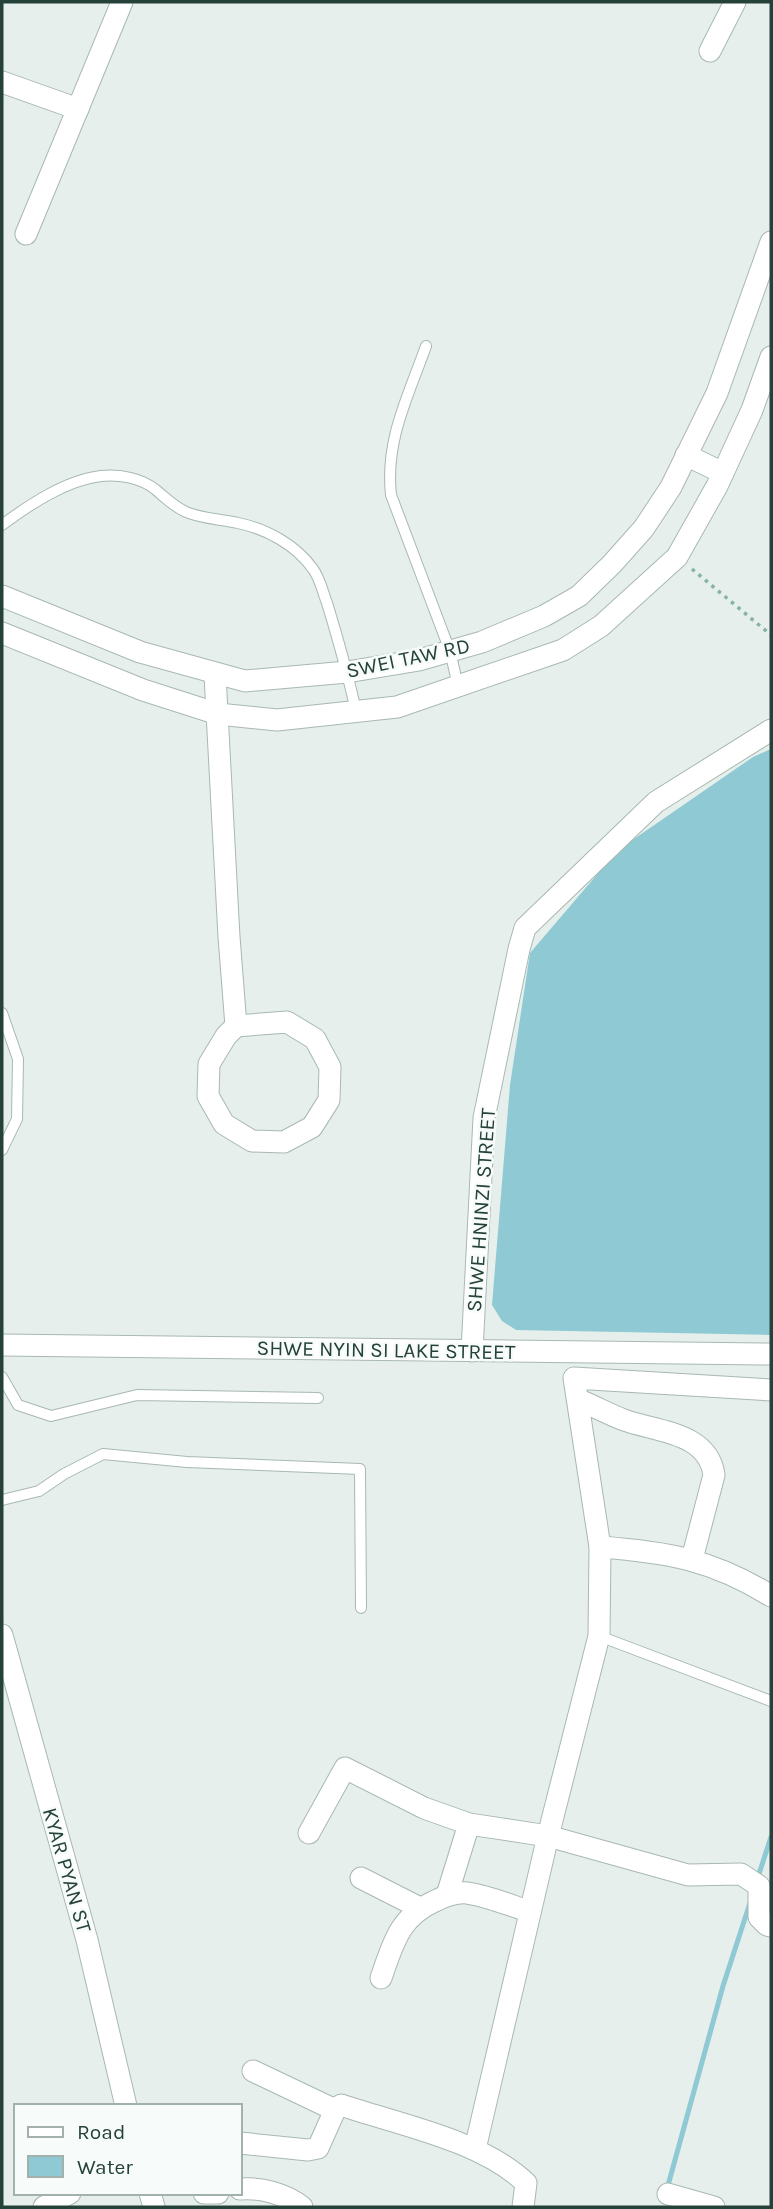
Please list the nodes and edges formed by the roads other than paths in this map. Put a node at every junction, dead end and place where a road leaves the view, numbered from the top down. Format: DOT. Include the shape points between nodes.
graph roads {
  1 [pos="122,2"];
  2 [pos="732,4"];
  3 [pos="710,51"];
  4 [pos="2,82"];
  5 [pos="78,109"];
  6 [pos="26,234"];
  7 [pos="771,242"];
  8 [pos="426,346"];
  9 [pos="771,357"];
  10 [pos="686,455"];
  11 [pos="723,473"];
  12 [pos="2,525"];
  13 [pos="2,596"];
  14 [pos="579,596"];
  15 [pos="601,626"];
  16 [pos="2,633"];
  17 [pos="450,652"];
  18 [pos="347,672"];
  19 [pos="215,675"];
  20 [pos="458,686"];
  21 [pos="356,711"];
  22 [pos="218,714"];
  23 [pos="771,730"];
  24 [pos="2,1013"];
  25 [pos="236,1026"];
  26 [pos="2,1150"];
  27 [pos="2,1345"];
  28 [pos="472,1351"];
  29 [pos="771,1354"];
  30 [pos="2,1377"];
  31 [pos="771,1390"];
  32 [pos="318,1398"];
  33 [pos="579,1400"];
  34 [pos="2,1500"];
  35 [pos="600,1547"];
  36 [pos="692,1559"];
  37 [pos="771,1596"];
  38 [pos="361,1608"];
  39 [pos="2,1635"];
  40 [pos="599,1636"];
  41 [pos="771,1701"];
  42 [pos="469,1824"];
  43 [pos="309,1833"];
  44 [pos="548,1836"];
  45 [pos="361,1878"];
  46 [pos="447,1895"];
  47 [pos="420,1908"];
  48 [pos="530,1912"];
  49 [pos="771,1926"];
  50 [pos="381,1978"];
  51 [pos="253,2071"];
  52 [pos="126,2104"];
  53 [pos="335,2110"];
  54 [pos="242,2143"];
  55 [pos="475,2149"];
  56 [pos="242,2189"];
  57 [pos="668,2194"];
  58 [pos="66,2195"];
  59 [pos="44,2207"];
  60 [pos="302,2207"];
  61 [pos="523,2207"];
  62 [pos="714,2207"];
  1 -- 5 [label="street"];
  2 -- 3 [label="street"];
  4 -- 5 [label="street"];
  5 -- 6 [label="street"];
  7 -- 10 [label="street, SWEI TAW RD" via="717,393"];
  8 -- 17 [label="lane" via="392,440 388,470 391,495"];
  9 -- 11 [label="street, SWEI TAW RD"];
  10 -- 11 [label="street"];
  10 -- 14 [label="street, SWEI TAW RD" via="644,528"];
  11 -- 15 [label="street, SWEI TAW RD" via="677,557"];
  12 -- 18 [label="lane" via="61,490 101,476 145,482 168,503 187,512 257,528 289,545 315,571"];
  13 -- 19 [label="street, SWEI TAW RD" via="140,652"];
  14 -- 15 [label="street"];
  14 -- 17 [label="street, SWEI TAW RD" via="544,616"];
  15 -- 20 [label="street, SWEI TAW RD" via="563,650"];
  16 -- 22 [label="street, SWEI TAW RD" via="143,690"];
  17 -- 18 [label="street, SWEI TAW RD"];
  17 -- 20 [label="lane"];
  18 -- 19 [label="street, SWEI TAW RD" via="244,681"];
  18 -- 21 [label="lane"];
  19 -- 22 [label="street"];
  20 -- 21 [label="street, SWEI TAW RD" via="397,706"];
  21 -- 22 [label="street, SWEI TAW RD" via="277,720"];
  22 -- 25 [label="street"];
  23 -- 28 [label="street, SHWE HNINZI STREET" via="656,802 525,928 484,1118"];
  24 -- 26 [label="lane" via="18,1071 17,1119"];
  25 -- 25 [label="street" via="209,1064 208,1096 224,1124 252,1141 284,1142 312,1127 329,1100 330,1067 315,1039 287,1022"];
  27 -- 28 [label="street, SHWE NYIN SI LAKE STREET"];
  28 -- 29 [label="street, SHWE NYIN SI LAKE STREET"];
  30 -- 32 [label="lane" via="18,1405 51,1416 137,1395"];
  31 -- 33 [label="street" via="574,1378"];
  33 -- 35 [label="street"];
  33 -- 36 [label="street" via="624,1420 682,1436 712,1462 714,1475"];
  34 -- 38 [label="lane" via="39,1491 103,1454 360,1469"];
  35 -- 36 [label="street"];
  35 -- 40 [label="street"];
  36 -- 37 [label="street"];
  39 -- 52 [label="street, KYAR PYAN ST" via="88,1940"];
  40 -- 41 [label="lane"];
  40 -- 44 [label="street"];
  42 -- 43 [label="street" via="424,1808 345,1768"];
  42 -- 44 [label="street"];
  42 -- 46 [label="street"];
  44 -- 48 [label="street"];
  44 -- 49 [label="street" via="688,1875 741,1874 754,1883 759,1917"];
  45 -- 47 [label="street"];
  46 -- 47 [label="street"];
  46 -- 48 [label="street" via="466,1893"];
  47 -- 50 [label="street" via="395,1938"];
  48 -- 55 [label="street"];
  51 -- 53 [label="street"];
  53 -- 54 [label="street" via="318,2148"];
  53 -- 55 [label="street" via="341,2105"];
  55 -- 61 [label="street" via="526,2183"];
  56 -- 60 [label="street" via="280,2196"];
  57 -- 62 [label="street"];
  58 -- 59 [label="street"];
}
